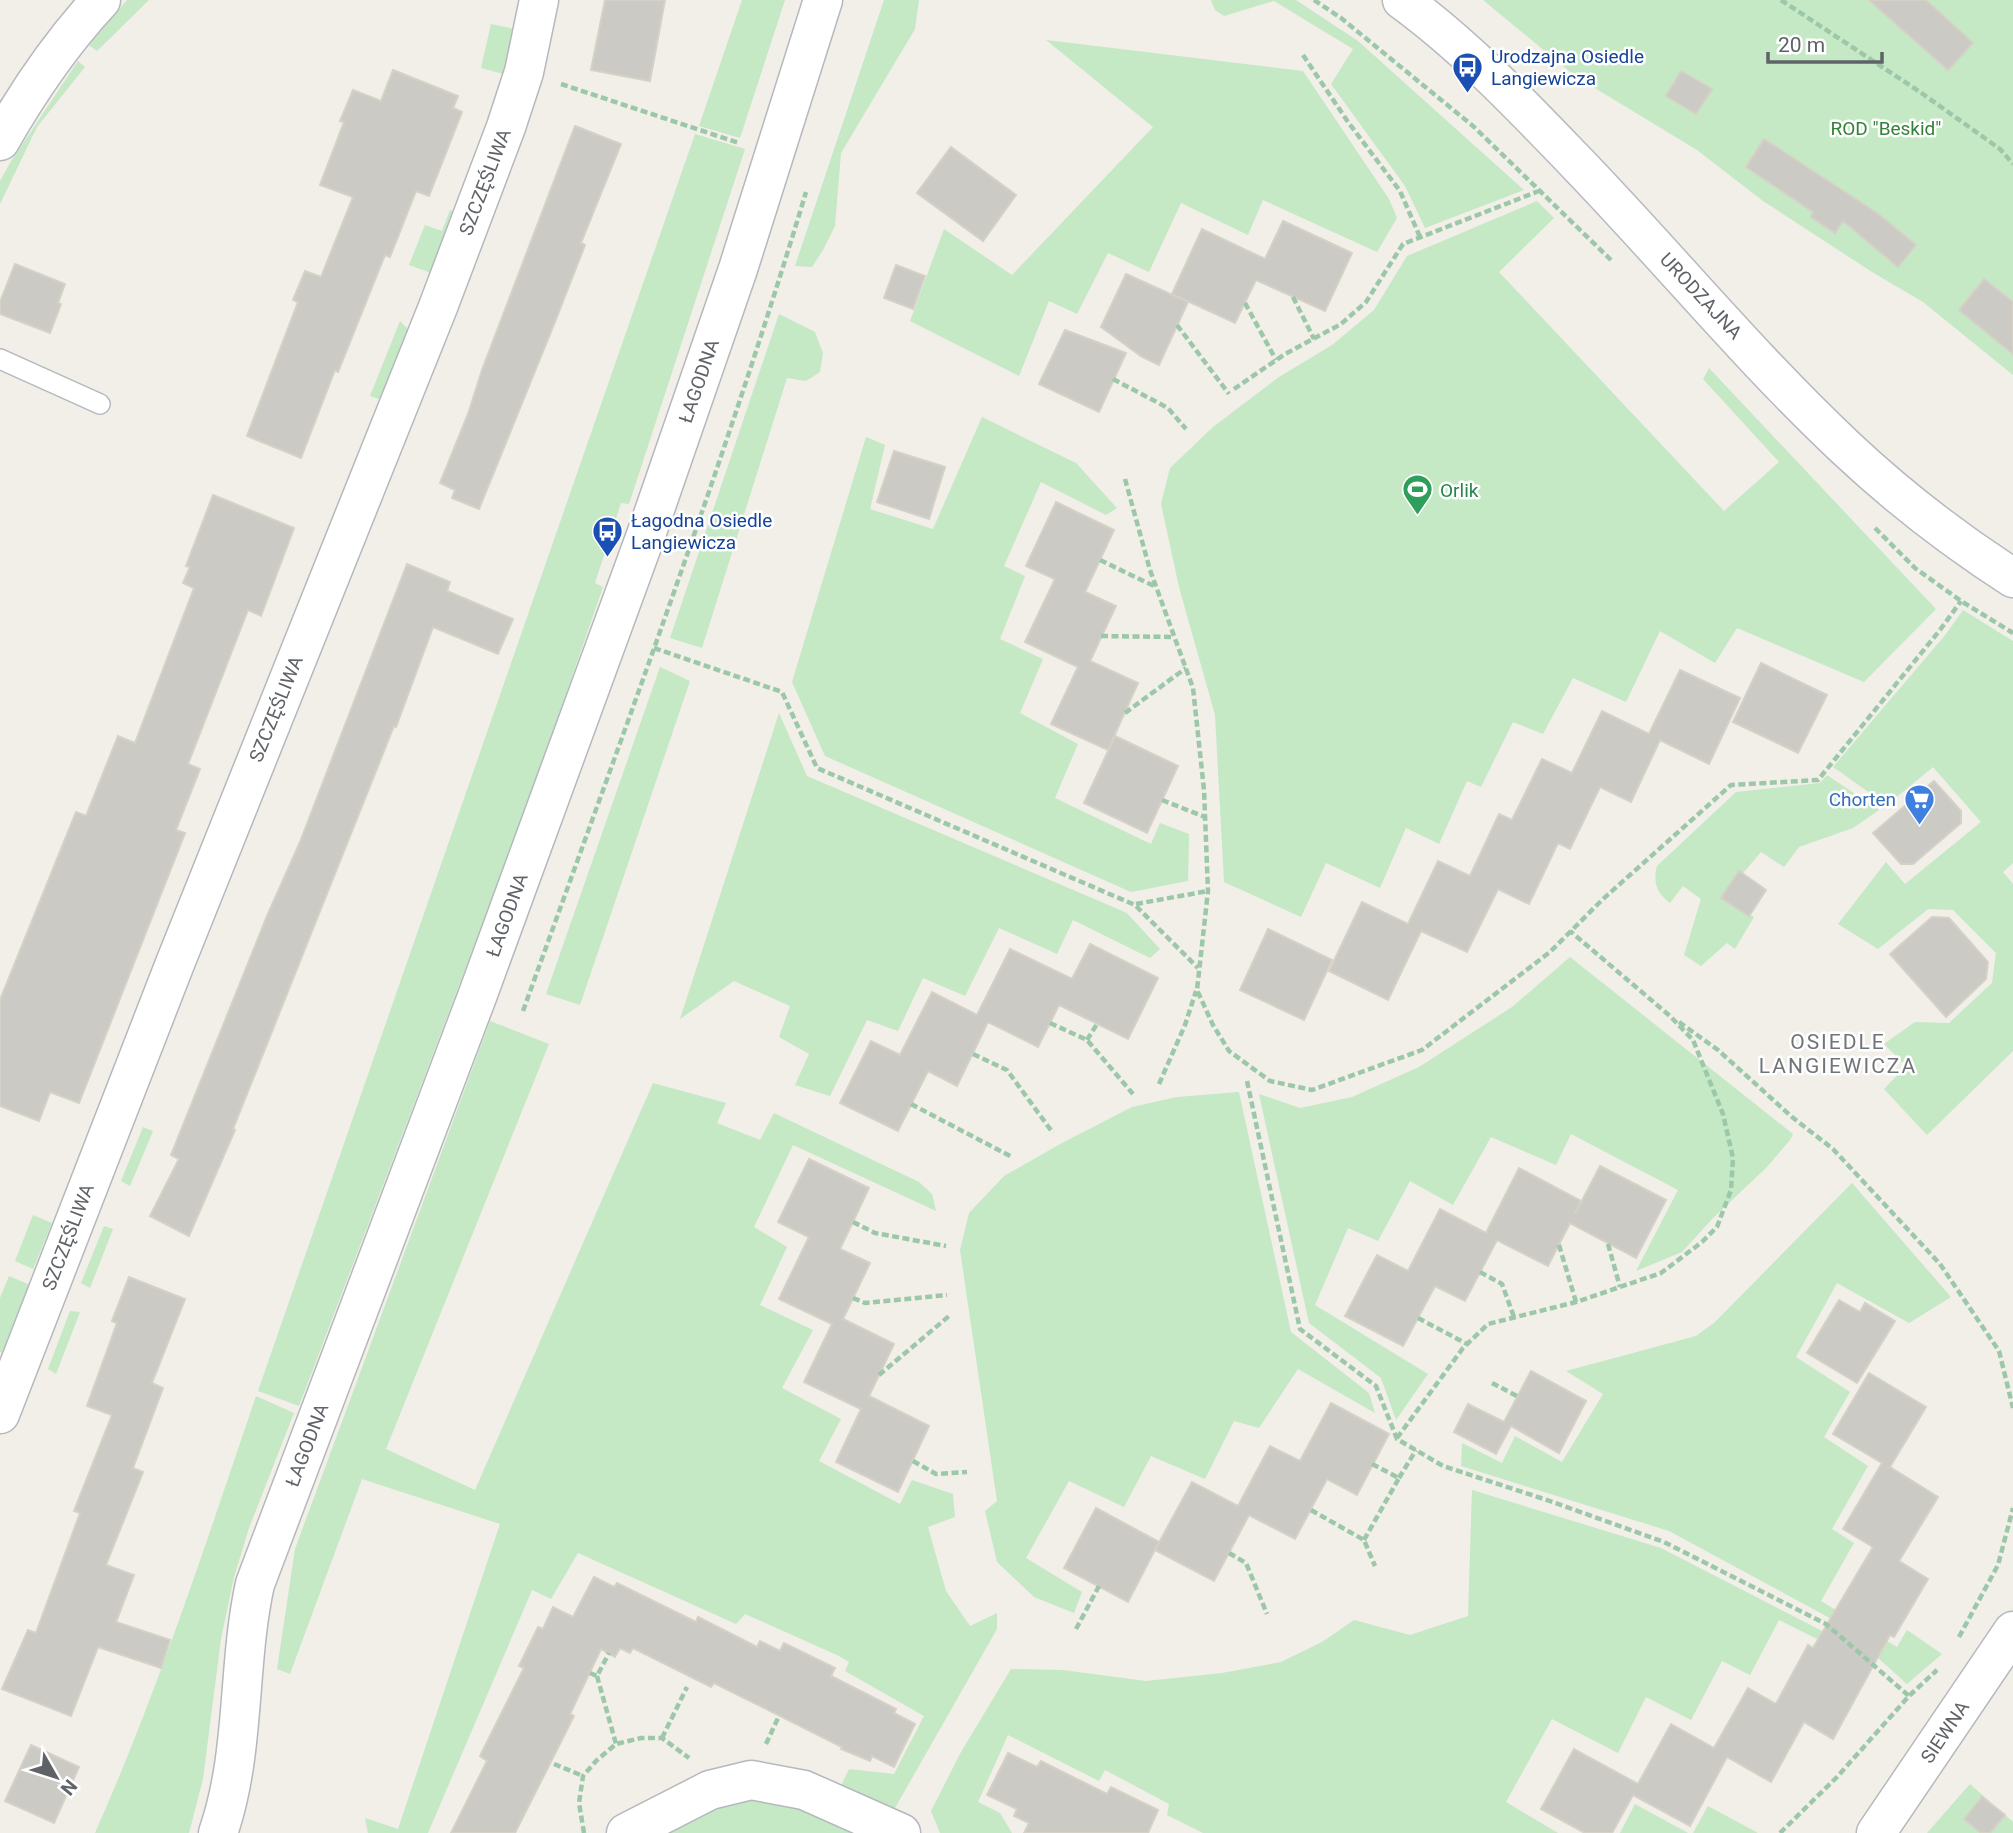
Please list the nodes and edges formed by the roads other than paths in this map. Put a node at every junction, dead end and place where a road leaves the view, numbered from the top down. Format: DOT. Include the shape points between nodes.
graph roads {
  1 [pos="101,0"];
  2 [pos="540,0"];
  3 [pos="823,0"];
  4 [pos="1402,0"];
  5 [pos="0,141"];
  6 [pos="0,359"];
  7 [pos="100,404"];
  8 [pos="2013,579"];
  9 [pos="0,1414"];
  10 [pos="2013,1631"];
  11 [pos="218,1833"];
  12 [pos="626,1833"];
  13 [pos="901,1833"];
  14 [pos="1876,1833"];
  1 -- 5 [label="street" via="37,80"];
  2 -- 9 [label="street, SZCZĘŚLIWA" via="506,127 438,307 178,953"];
  3 -- 11 [label="street, ŁAGODNA" via="646,535 255,1584 247,1618 244,1688 233,1767"];
  4 -- 8 [label="street, URODZAJNA" via="1496,78 1845,448 1921,513"];
  6 -- 7 [label="lane"];
  10 -- 14 [label="street, SIEWNA"];
  12 -- 13 [label="street" via="710,1790 751,1780 804,1790"];
}
